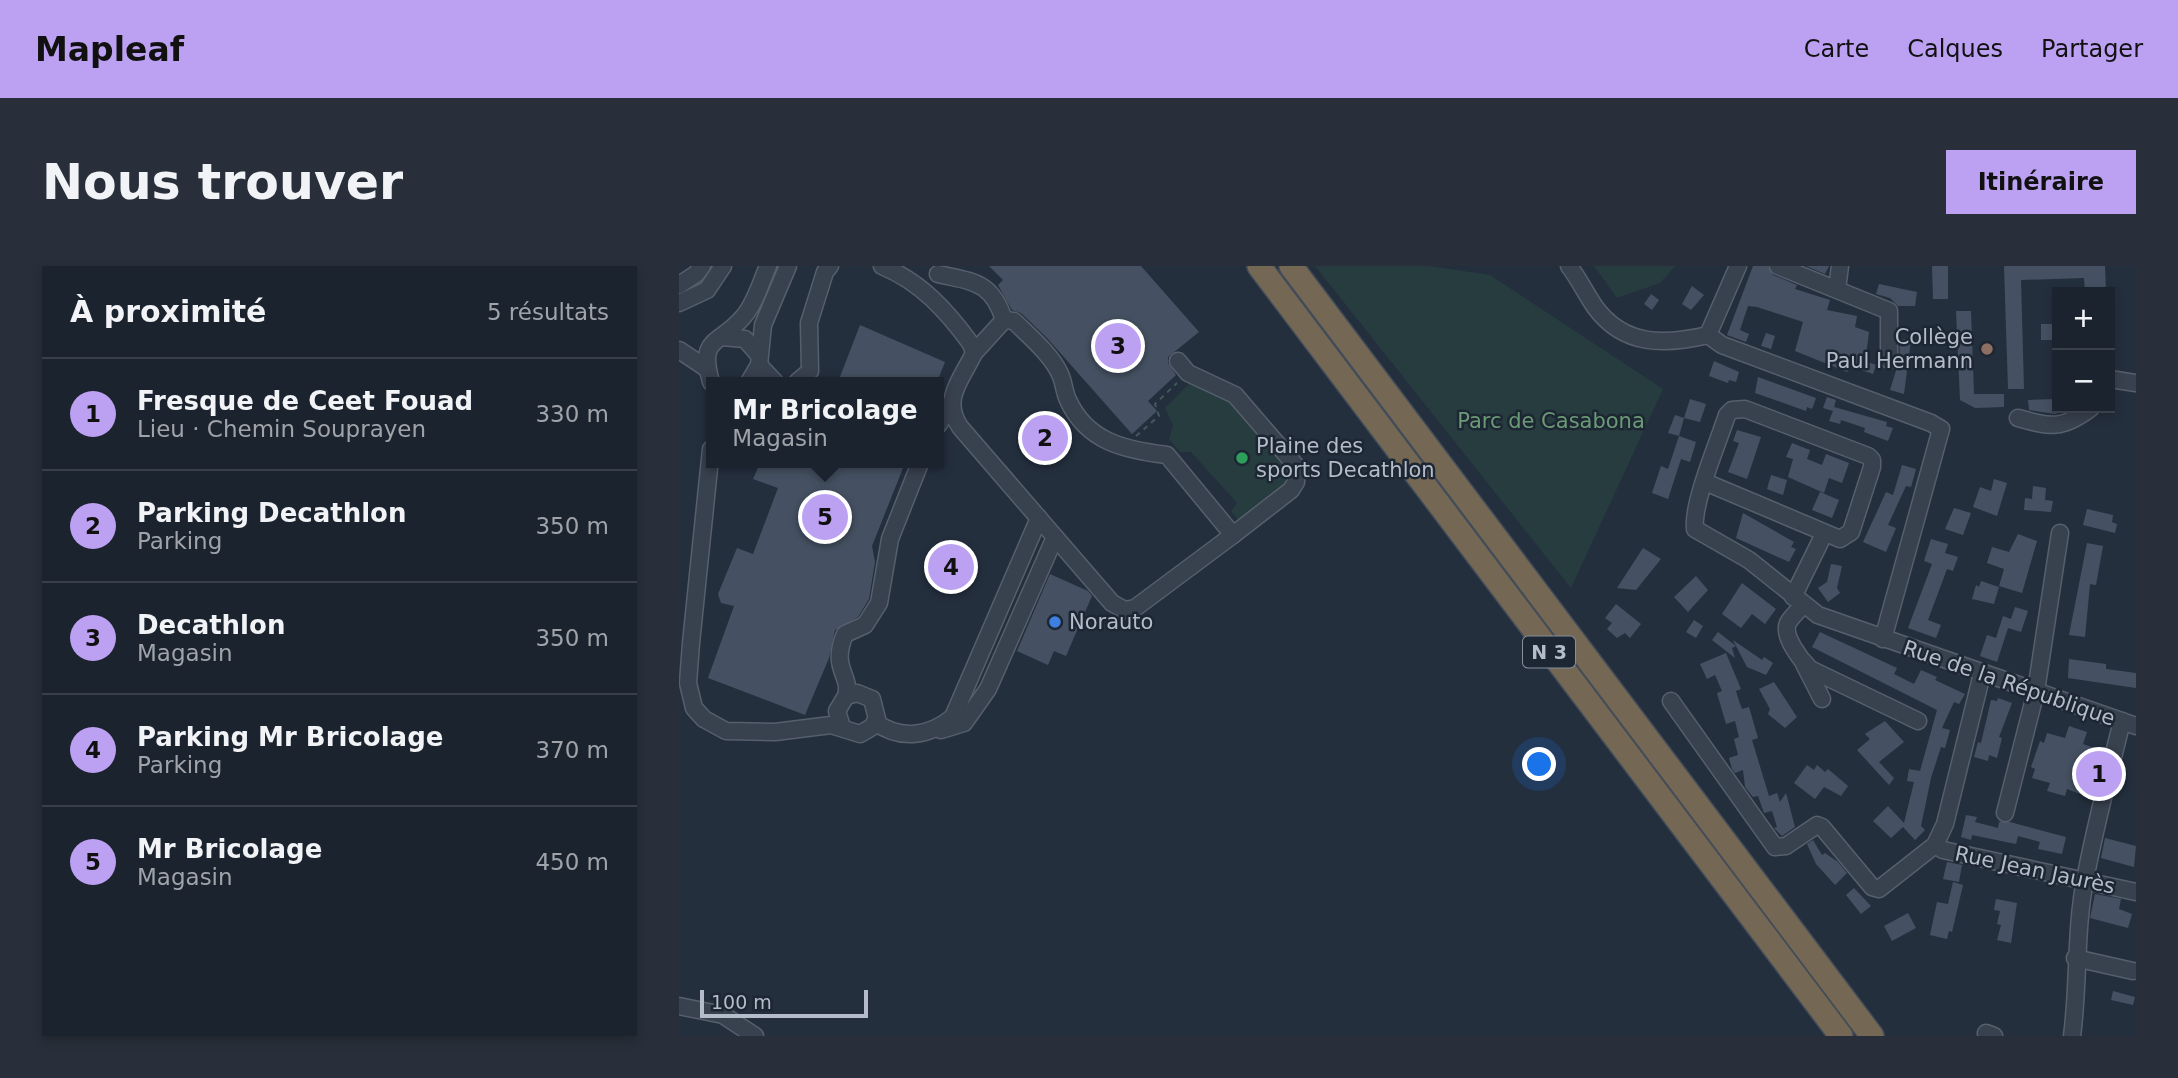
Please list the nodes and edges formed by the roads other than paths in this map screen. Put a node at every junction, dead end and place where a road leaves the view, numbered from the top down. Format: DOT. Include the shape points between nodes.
graph roads {
  1 [pos="702,266"];
  2 [pos="723,266"];
  3 [pos="768,266"];
  4 [pos="788,266"];
  5 [pos="831,266"];
  6 [pos="882,266"];
  7 [pos="1259,266"];
  8 [pos="1291,266"];
  9 [pos="1300,266"];
  10 [pos="1569,266"];
  11 [pos="1738,266"];
  12 [pos="1778,266"];
  13 [pos="1839,266"];
  14 [pos="938,274"];
  15 [pos="679,285"];
  16 [pos="1837,289"];
  17 [pos="679,303"];
  18 [pos="1004,320"];
  19 [pos="1340,333"];
  20 [pos="1708,335"];
  21 [pos="716,342"];
  22 [pos="679,349"];
  23 [pos="974,353"];
  24 [pos="758,360"];
  25 [pos="1889,360"];
  26 [pos="1183,367"];
  27 [pos="710,377"];
  28 [pos="711,377"];
  29 [pos="751,377"];
  30 [pos="771,377"];
  31 [pos="803,377"];
  32 [pos="951,403"];
  33 [pos="2084,413"];
  34 [pos="944,415"];
  35 [pos="2018,418"];
  36 [pos="709,468"];
  37 [pos="919,468"];
  38 [pos="1706,482"];
  39 [pos="1039,518"];
  40 [pos="2060,533"];
  41 [pos="1824,534"];
  42 [pos="1233,535"];
  43 [pos="1055,537"];
  44 [pos="1798,601"];
  45 [pos="1883,639"];
  46 [pos="1803,662"];
  47 [pos="1982,674"];
  48 [pos="2036,691"];
  49 [pos="1822,699"];
  50 [pos="842,701"];
  51 [pos="1671,701"];
  52 [pos="1918,721"];
  53 [pos="876,722"];
  54 [pos="2129,724"];
  55 [pos="817,727"];
  56 [pos="842,727"];
  57 [pos="938,730"];
  58 [pos="2005,813"];
  59 [pos="1935,845"];
  60 [pos="2085,880"];
  61 [pos="2136,892"];
  62 [pos="2075,958"];
  63 [pos="2133,971"];
  64 [pos="679,1006"];
  65 [pos="755,1036"];
  66 [pos="1841,1036"];
  67 [pos="1872,1036"];
  68 [pos="2072,1036"];
  1 -- 15 [label="street"];
  2 -- 17 [label="street" via="707,290"];
  3 -- 21 [label="street" via="745,315"];
  4 -- 24 [label="street" via="763,325"];
  5 -- 31 [label="street" via="809,323 810,371"];
  6 -- 23 [label="street" via="932,297"];
  7 -- 66 [label="highway, N 3"];
  8 -- 19 [label="highway, N 3"];
  9 -- 19 [label="highway, N 3"];
  10 -- 20 [label="street" via="1597,309 1620,331 1653,343"];
  11 -- 20 [label="street"];
  12 -- 16 [label="street"];
  13 -- 16 [label="street"];
  14 -- 18 [label="street" via="982,286 994,295"];
  16 -- 25 [label="street" via="1889,311"];
  18 -- 23 [label="street"];
  18 -- 42 [label="street" via="1014,321 1061,375 1068,401 1081,422 1099,438 1131,450 1167,455"];
  19 -- 67 [label="highway, N 3"];
  20 -- 45 [label="street" via="1722,345 1941,429"];
  21 -- 22 [label="street"];
  21 -- 24 [label="street" via="745,339"];
  21 -- 28 [label="street" via="705,358"];
  22 -- 27 [label="street"];
  23 -- 32 [label="street"];
  24 -- 29 [label="street"];
  24 -- 30 [label="street"];
  26 -- 42 [label="street" via="1235,395 1297,467 1291,490"];
  32 -- 34 [label="street"];
  32 -- 39 [label="street" via="964,433"];
  33 -- 35 [label="street" via="2061,426"];
  36 -- 55 [label="street" via="689,696 704,719 726,731"];
  37 -- 50 [label="street" via="890,539 879,603 865,625 845,634 842,643 838,657 847,684"];
  38 -- 41 [label="street"];
  38 -- 41 [label="street" via="1727,415 1738,408 1868,456 1872,467 1851,532 1840,539"];
  38 -- 44 [label="street, Rue de la République" via="1695,530 1749,560"];
  39 -- 43 [label="street"];
  39 -- 57 [label="street" via="953,717"];
  40 -- 48 [label="street"];
  41 -- 44 [label="street"];
  42 -- 43 [label="street" via="1135,608 1125,610 1112,603"];
  43 -- 57 [label="street" via="988,689 964,723"];
  44 -- 45 [label="street, Rue de la République" via="1818,615"];
  44 -- 46 [label="street" via="1787,631"];
  45 -- 47 [label="street, Rue de la République"];
  46 -- 49 [label="street"];
  46 -- 52 [label="street"];
  47 -- 48 [label="street, Rue de la République"];
  47 -- 59 [label="street" via="1945,824"];
  48 -- 54 [label="street, Rue de la République"];
  48 -- 58 [label="street"];
  50 -- 53 [label="street" via="857,693 872,699"];
  50 -- 55 [label="street" via="827,723"];
  50 -- 56 [label="street" via="837,716"];
  51 -- 59 [label="street" via="1775,847 1786,846 1817,825 1822,827 1872,887 1879,889"];
  53 -- 56 [label="street" via="860,734"];
  53 -- 57 [label="street" via="894,734"];
  54 -- 60 [label="street"];
  55 -- 56 [label="street"];
  59 -- 60 [label="street, Rue Jean Jaurès"];
  60 -- 61 [label="street, Rue Jean Jaurès"];
  60 -- 62 [label="street"];
  62 -- 63 [label="street"];
  62 -- 68 [label="street" via="2077,998"];
  64 -- 65 [label="street" via="723,1016"];
}
